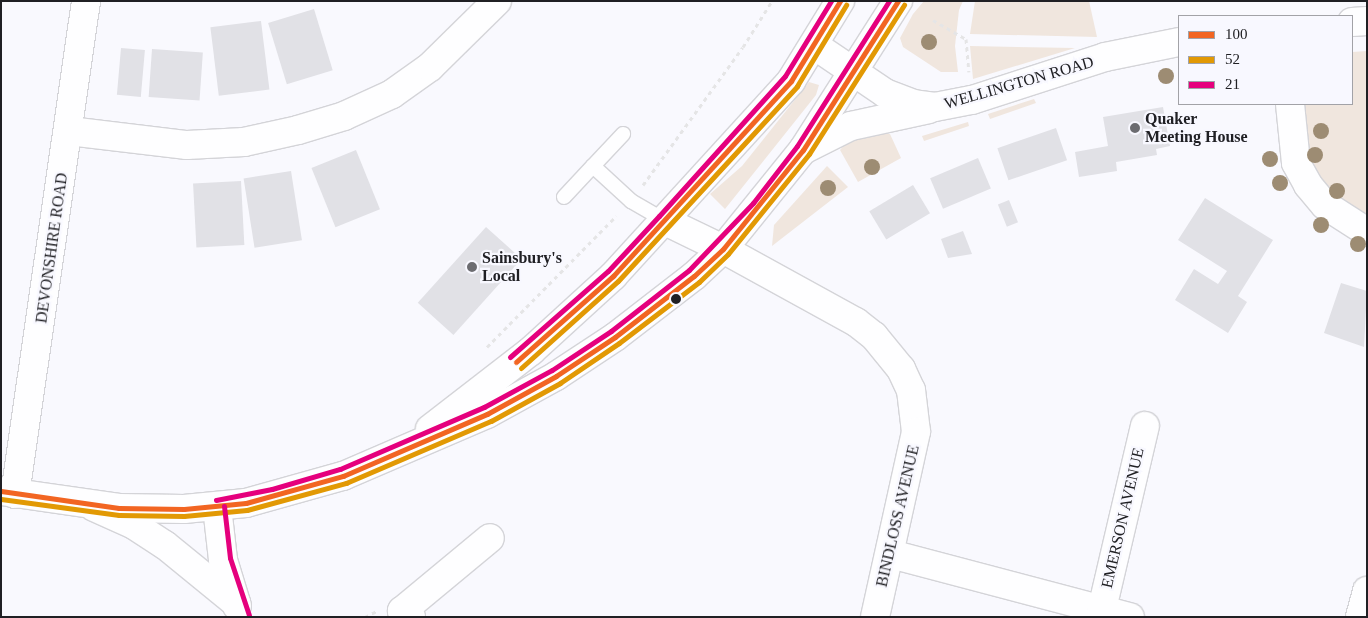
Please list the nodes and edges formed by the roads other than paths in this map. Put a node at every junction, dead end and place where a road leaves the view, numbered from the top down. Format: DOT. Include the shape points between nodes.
graph roads {
  1 [pos="86,1"];
  2 [pos="497,1"];
  3 [pos="840,1"];
  4 [pos="898,1"];
  5 [pos="1353,22"];
  6 [pos="1367,22"];
  7 [pos="1178,42"];
  8 [pos="814,45"];
  9 [pos="853,73"];
  10 [pos="1290,105"];
  11 [pos="935,107"];
  12 [pos="69,131"];
  13 [pos="623,134"];
  14 [pos="803,150"];
  15 [pos="594,166"];
  16 [pos="564,197"];
  17 [pos="665,221"];
  18 [pos="1367,232"];
  19 [pos="723,249"];
  20 [pos="1144,426"];
  21 [pos="416,442"];
  22 [pos="8,492"];
  23 [pos="88,504"];
  24 [pos="217,507"];
  25 [pos="490,538"];
  26 [pos="891,554"];
  27 [pos="1367,591"];
  28 [pos="1102,609"];
  29 [pos="239,612"];
  30 [pos="407,614"];
  31 [pos="874,617"];
  32 [pos="1130,617"];
  33 [pos="1360,617"];
  1 -- 12 [label="street, DEVONSHIRE ROAD"];
  2 -- 12 [label="street" via="430,67 392,94 344,116 298,130 244,142 187,145"];
  3 -- 8 [label="street"];
  4 -- 9 [label="street"];
  5 -- 6 [label="street"];
  7 -- 11 [label="street, WELLINGTON ROAD" via="1105,57 972,100"];
  8 -- 9 [label="street, WELLINGTON ROAD"];
  8 -- 17 [label="street" via="791,81"];
  9 -- 11 [label="street, WELLINGTON ROAD" via="899,99"];
  9 -- 14 [label="street"];
  10 -- 18 [label="street" via="1296,163 1308,185 1325,205"];
  11 -- 14 [label="street" via="851,126"];
  12 -- 22 [label="street, DEVONSHIRE ROAD"];
  13 -- 15 [label="lane"];
  14 -- 19 [label="street"];
  15 -- 16 [label="lane"];
  15 -- 17 [label="lane" via="631,201"];
  17 -- 19 [label="street, BINDLOSS AVENUE"];
  17 -- 21 [label="street" via="561,325"];
  19 -- 21 [label="street" via="694,276 615,337 556,376 487,414"];
  19 -- 26 [label="street, BINDLOSS AVENUE" via="856,322 874,336 902,369 910,390 916,432"];
  20 -- 28 [label="street, EMERSON AVENUE"];
  21 -- 24 [label="street" via="343,476 274,496"];
  22 -- 23 [label="street"];
  23 -- 24 [label="street" via="129,509"];
  23 -- 29 [label="street" via="154,538"];
  24 -- 29 [label="street" via="223,560"];
  25 -- 30 [label="street"];
  26 -- 28 [label="street"];
  26 -- 31 [label="street, BINDLOSS AVENUE"];
  27 -- 33 [label="street"];
  28 -- 32 [label="street"];
}
